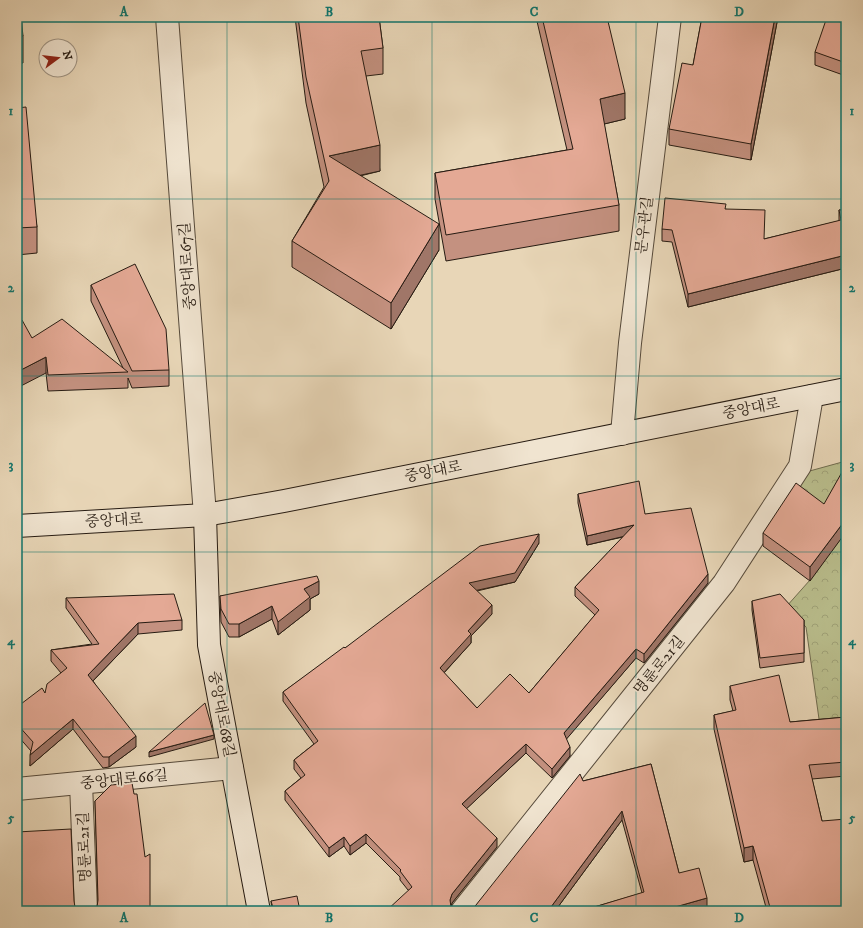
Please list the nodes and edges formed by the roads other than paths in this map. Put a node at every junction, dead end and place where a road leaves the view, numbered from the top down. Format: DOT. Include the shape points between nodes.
graph roads {
  1 [pos="167,17"];
  2 [pos="670,17"];
  3 [pos="846,389"];
  4 [pos="812,396"];
  5 [pos="622,434"];
  6 [pos="204,515"];
  7 [pos="17,526"];
  8 [pos="232,768"];
  9 [pos="81,783"];
  10 [pos="17,789"];
  11 [pos="86,911"];
  12 [pos="259,911"];
  13 [pos="462,911"];
  1 -- 6 [label="street, 중앙대로67길"];
  2 -- 5 [label="street, 문우관길" via="630,343"];
  3 -- 4 [label="street, 중앙대로"];
  4 -- 5 [label="street, 중앙대로"];
  4 -- 13 [label="street, 명륜로21길" via="800,466 724,583"];
  5 -- 6 [label="street, 중앙대로"];
  6 -- 7 [label="street, 중앙대로"];
  6 -- 8 [label="street, 중앙대로68길" via="209,645"];
  8 -- 9 [label="street, 중앙대로66길"];
  8 -- 12 [label="street, 중앙대로68길"];
  9 -- 10 [label="street, 중앙대로66길"];
  9 -- 11 [label="street, 명륜로21길"];
}
